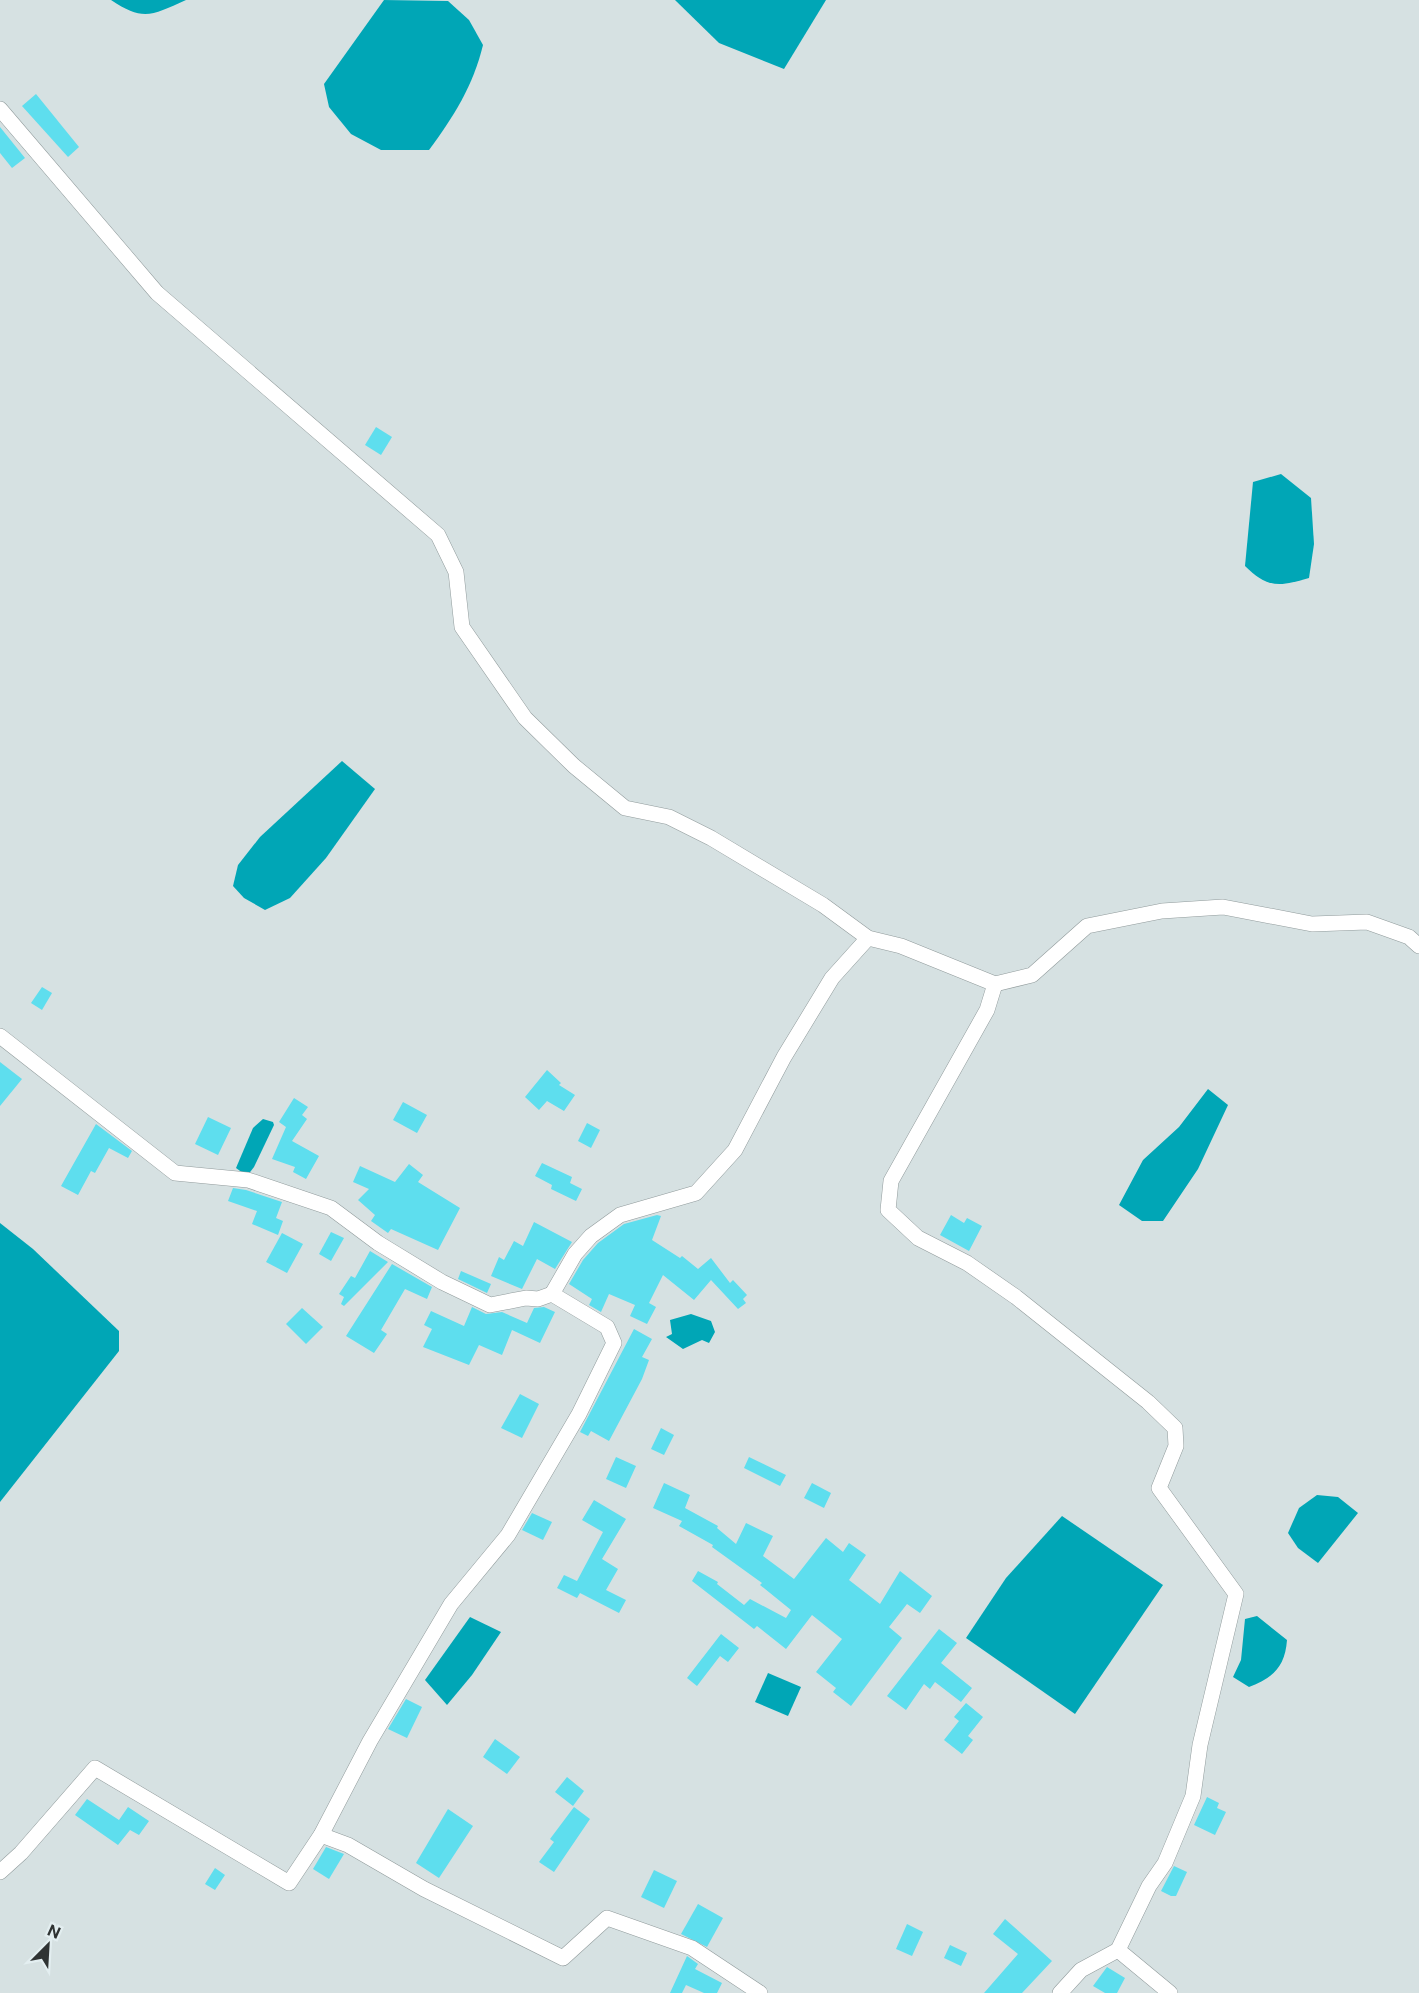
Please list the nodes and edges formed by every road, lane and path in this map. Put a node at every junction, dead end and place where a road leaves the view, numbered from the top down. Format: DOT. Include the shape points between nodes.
graph roads {
  1 [pos="0,109"];
  2 [pos="868,938"];
  3 [pos="1419,946"];
  4 [pos="995,984"];
  5 [pos="0,1036"];
  6 [pos="552,1294"];
  7 [pos="321,1835"];
  8 [pos="0,1872"];
  9 [pos="1118,1950"];
  10 [pos="760,1993"];
  11 [pos="1060,1993"];
  12 [pos="1170,1993"];
  1 -- 2 [label="street" via="157,293 438,535 456,572 462,627 525,718 574,766 625,808 669,817 711,838 823,905"];
  2 -- 4 [label="street" via="901,946"];
  2 -- 6 [label="street" via="832,978 783,1058 735,1150 696,1193 620,1215 591,1236 575,1254"];
  3 -- 4 [label="street" via="1409,937 1367,922 1312,924 1223,907 1162,911 1087,926 1032,975"];
  4 -- 9 [label="street" via="977,1031 891,1181 888,1210 918,1238 967,1263 1016,1297 1175,1428 1176,1446 1160,1488 1236,1594 1200,1744 1193,1796 1165,1863 1149,1886"];
  5 -- 6 [label="street" via="175,1173 248,1180 332,1208 378,1243 442,1282 490,1305"];
  6 -- 7 [label="street" via="608,1327 614,1343 579,1414 508,1535 451,1605 370,1741"];
  7 -- 8 [label="street" via="290,1883 95,1768"];
  7 -- 10 [label="street" via="348,1845 424,1889 563,1958 607,1918 692,1948"];
  9 -- 11 [label="street" via="1081,1970"];
  9 -- 12 [label="street"];
}
